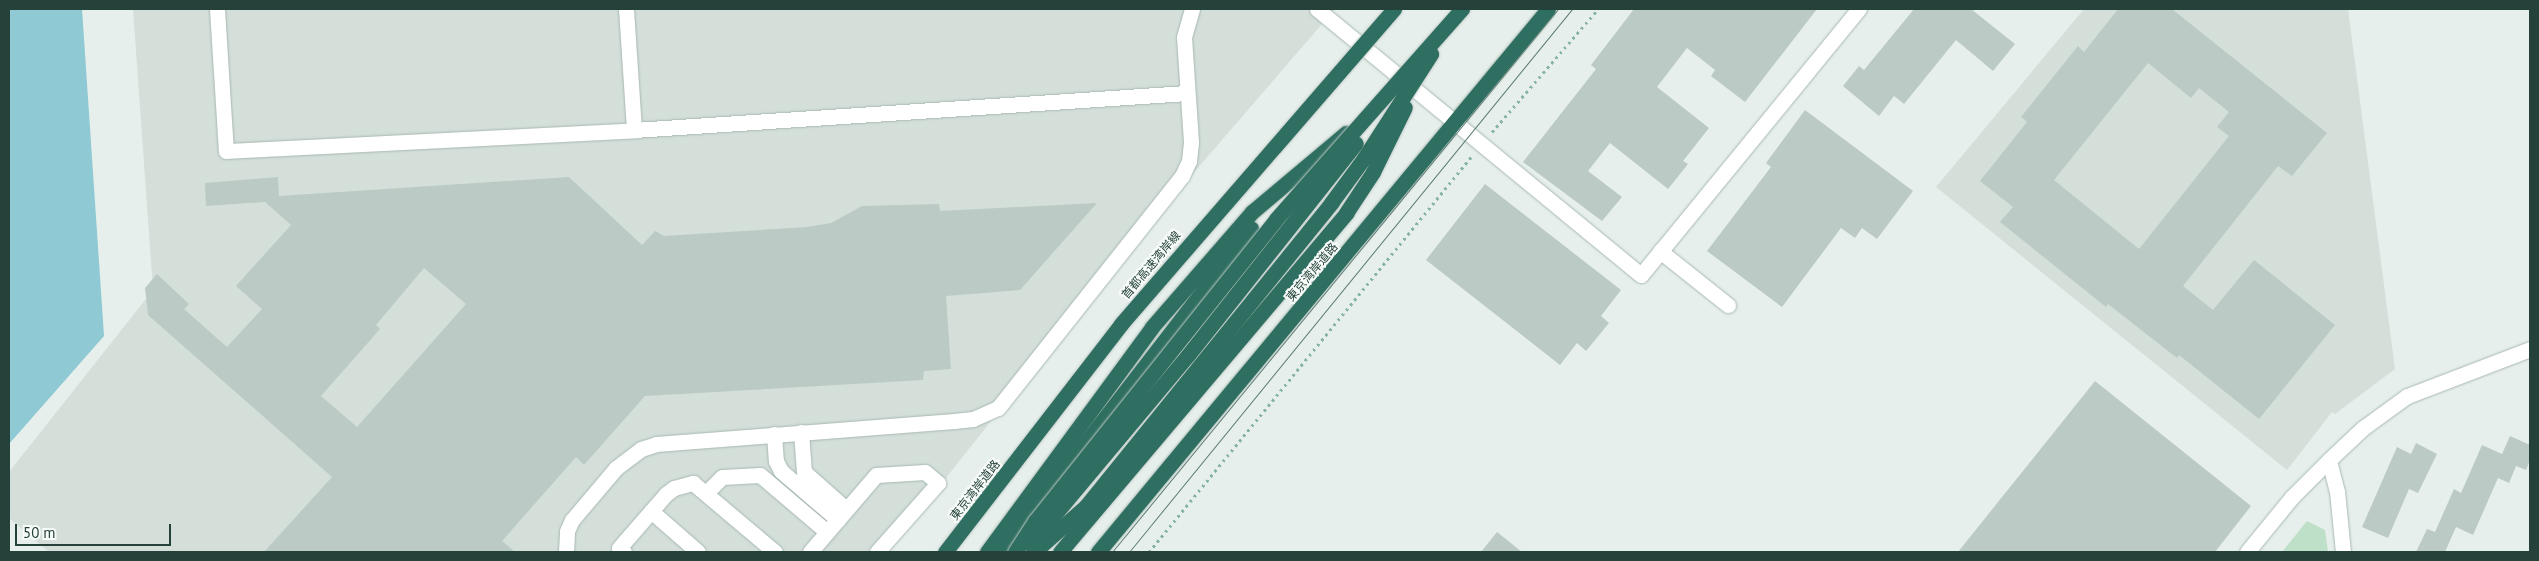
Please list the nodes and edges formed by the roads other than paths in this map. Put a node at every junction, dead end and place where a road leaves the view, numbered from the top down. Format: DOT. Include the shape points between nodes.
graph roads {
  1 [pos="217,9"];
  2 [pos="626,9"];
  3 [pos="1192,9"];
  4 [pos="1318,9"];
  5 [pos="1394,9"];
  6 [pos="1462,9"];
  7 [pos="1548,9"];
  8 [pos="1859,9"];
  9 [pos="1446,30"];
  10 [pos="1361,44"];
  11 [pos="1417,78"];
  12 [pos="1187,92"];
  13 [pos="1370,112"];
  14 [pos="1456,123"];
  15 [pos="634,130"];
  16 [pos="1286,183"];
  17 [pos="1660,251"];
  18 [pos="1728,305"];
  19 [pos="2530,348"];
  20 [pos="801,432"];
  21 [pos="774,434"];
  22 [pos="2329,460"];
  23 [pos="707,492"];
  24 [pos="651,511"];
  25 [pos="842,514"];
  26 [pos="828,532"];
  27 [pos="566,552"];
  28 [pos="624,552"];
  29 [pos="698,552"];
  30 [pos="775,552"];
  31 [pos="810,552"];
  32 [pos="877,552"];
  33 [pos="945,552"];
  34 [pos="987,552"];
  35 [pos="1001,552"];
  36 [pos="1015,552"];
  37 [pos="1023,552"];
  38 [pos="1034,552"];
  39 [pos="1060,552"];
  40 [pos="1098,552"];
  41 [pos="2247,552"];
  42 [pos="2343,552"];
  1 -- 15 [label="street" via="226,151"];
  2 -- 15 [label="street"];
  3 -- 12 [label="street" via="1184,37"];
  4 -- 10 [label="street"];
  5 -- 10 [label="highway, 東京湾岸道路"];
  5 -- 33 [label="highway, 首都高速湾岸線, bridge" via="1120,324"];
  6 -- 9 [label="highway, bridge"];
  6 -- 13 [label="highway, bridge"];
  7 -- 14 [label="highway, 東京湾岸道路"];
  8 -- 17 [label="street"];
  9 -- 11 [label="highway, bridge"];
  9 -- 37 [label="highway, bridge" via="1188,355"];
  10 -- 14 [label="street"];
  10 -- 33 [label="highway, 東京湾岸道路" via="1120,327"];
  11 -- 38 [label="highway, bridge" via="1337,195 1203,364 1086,506"];
  11 -- 39 [label="highway, bridge" via="1396,131 1346,213"];
  12 -- 15 [label="street"];
  12 -- 20 [label="street" via="1189,161 1173,192 998,408 973,419"];
  13 -- 16 [label="highway, bridge"];
  13 -- 36 [label="highway, bridge" via="1276,219 1036,520"];
  14 -- 17 [label="street" via="1641,275"];
  14 -- 40 [label="highway, 東京湾岸道路"];
  16 -- 34 [label="highway" via="1252,212 1152,327"];
  16 -- 35 [label="highway"];
  17 -- 18 [label="street"];
  19 -- 22 [label="street" via="2407,396 2363,428"];
  20 -- 21 [label="street"];
  20 -- 25 [label="street" via="804,472"];
  21 -- 25 [label="street" via="776,461 781,471"];
  21 -- 27 [label="street" via="670,441 641,449 616,468 572,520 567,531"];
  22 -- 41 [label="street" via="2292,497"];
  22 -- 42 [label="street" via="2338,491"];
  23 -- 24 [label="street" via="693,483 674,488"];
  23 -- 26 [label="street" via="722,477 760,475"];
  23 -- 30 [label="street"];
  24 -- 28 [label="street" via="619,548"];
  24 -- 29 [label="street"];
  25 -- 26 [label="street"];
  25 -- 32 [label="street" via="869,481 880,473 920,470 938,483"];
  26 -- 31 [label="street"];
}
